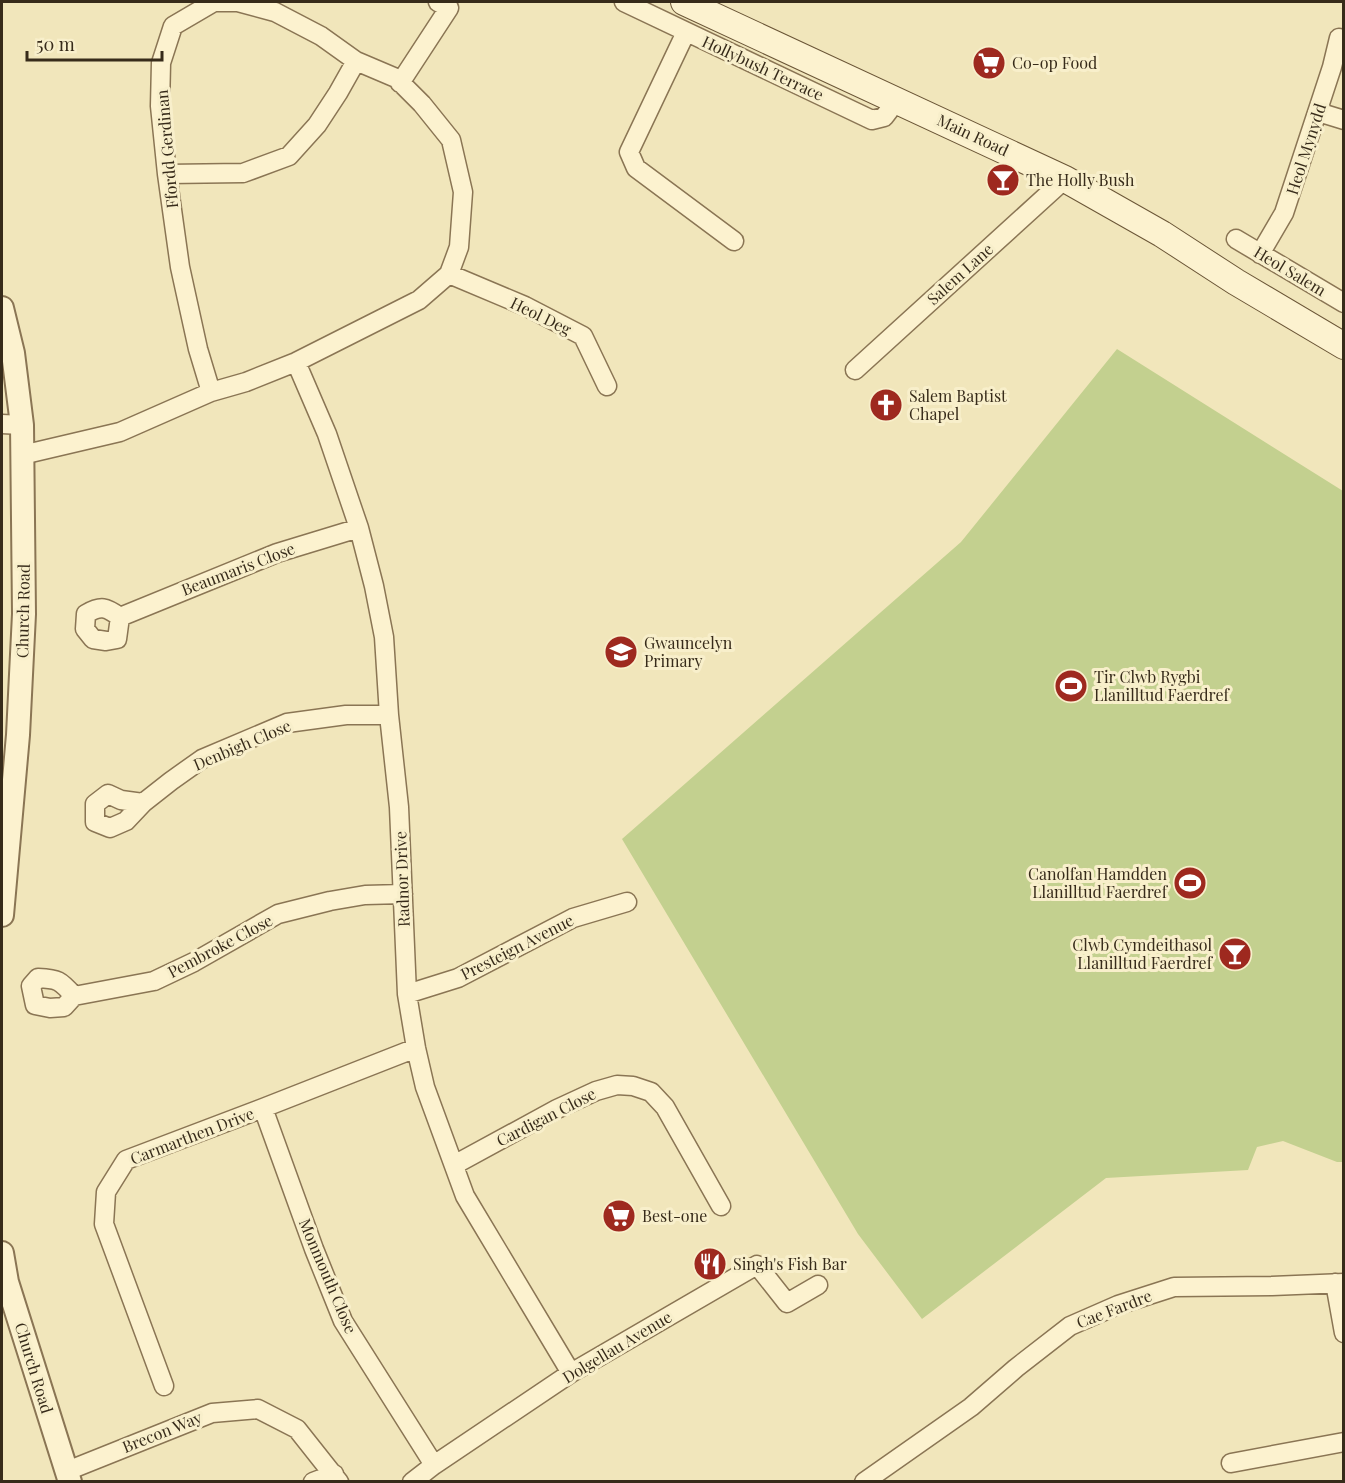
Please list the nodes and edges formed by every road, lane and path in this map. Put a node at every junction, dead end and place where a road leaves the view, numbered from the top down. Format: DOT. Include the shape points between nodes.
graph roads {
  1 [pos="438,2"];
  2 [pos="624,2"];
  3 [pos="684,2"];
  4 [pos="686,32"];
  5 [pos="1339,38"];
  6 [pos="356,61"];
  7 [pos="400,83"];
  8 [pos="897,100"];
  9 [pos="1318,112"];
  10 [pos="1344,120"];
  11 [pos="167,174"];
  12 [pos="1065,178"];
  13 [pos="1236,239"];
  14 [pos="734,241"];
  15 [pos="1260,254"];
  16 [pos="449,274"];
  17 [pos="1344,303"];
  18 [pos="2,308"];
  19 [pos="1344,346"];
  20 [pos="296,362"];
  21 [pos="855,370"];
  22 [pos="607,386"];
  23 [pos="211,393"];
  24 [pos="12,425"];
  25 [pos="22,455"];
  26 [pos="358,528"];
  27 [pos="120,617"];
  28 [pos="389,715"];
  29 [pos="143,803"];
  30 [pos="403,894"];
  31 [pos="627,902"];
  32 [pos="2,915"];
  33 [pos="407,994"];
  34 [pos="74,996"];
  35 [pos="416,1048"];
  36 [pos="263,1108"];
  37 [pos="454,1165"];
  38 [pos="721,1206"];
  39 [pos="2,1253"];
  40 [pos="4,1283"];
  41 [pos="1339,1283"];
  42 [pos="818,1285"];
  43 [pos="1344,1334"];
  44 [pos="572,1373"];
  45 [pos="164,1386"];
  46 [pos="1344,1442"];
  47 [pos="1231,1463"];
  48 [pos="434,1465"];
  49 [pos="68,1477"];
  50 [pos="337,1478"];
  51 [pos="313,1482"];
  52 [pos="412,1482"];
  53 [pos="864,1482"];
  1 -- 7 [label="street" via="449,8"];
  2 -- 4 [label="street, Hollybush Terrace"];
  3 -- 8 [label="main road, Main Road"];
  4 -- 8 [label="street, Hollybush Terrace" via="872,120 884,117"];
  4 -- 14 [label="street" via="629,152 636,168"];
  5 -- 9 [label="street, Heol Mynydd"];
  6 -- 7 [label="street, Ffordd Gerdinan"];
  6 -- 11 [label="street" via="317,125 289,156 243,173"];
  6 -- 11 [label="street, Ffordd Gerdinan" via="321,36 276,12 238,2 214,2 192,14 173,26 161,63 160,106"];
  7 -- 16 [label="street, Ffordd Gerdinan" via="451,140 463,192 459,247"];
  8 -- 12 [label="main road, Main Road"];
  9 -- 10 [label="street"];
  9 -- 15 [label="street, Heol Mynydd" via="1284,213"];
  11 -- 23 [label="street, Ffordd Gerdinan" via="180,267"];
  12 -- 19 [label="main road, Main Road"];
  12 -- 21 [label="street, Salem Lane"];
  13 -- 15 [label="street, Heol Salem"];
  15 -- 17 [label="street, Heol Salem"];
  16 -- 20 [label="street, Ffordd Gerdinan" via="419,300"];
  16 -- 22 [label="street, Heol Deg" via="584,336"];
  18 -- 24 [label="street, Church Road" via="13,353"];
  20 -- 23 [label="street, Ffordd Gerdinan"];
  20 -- 26 [label="street, Radnor Drive" via="327,434"];
  23 -- 25 [label="street, Ffordd Gerdinan" via="120,432"];
  24 -- 25 [label="street, Church Road"];
  25 -- 32 [label="street, Church Road" via="24,614"];
  26 -- 27 [label="street, Beaumaris Close" via="277,553"];
  26 -- 28 [label="street, Radnor Drive" via="384,636"];
  28 -- 29 [label="street, Denbigh Close" via="287,723 202,759"];
  28 -- 30 [label="street, Radnor Drive"];
  30 -- 33 [label="street, Radnor Drive"];
  30 -- 34 [label="street, Pembroke Close" via="365,895 278,915 154,981"];
  31 -- 33 [label="street, Presteign Avenue" via="573,918 458,978"];
  33 -- 35 [label="street, Radnor Drive"];
  35 -- 36 [label="street, Carmarthen Drive"];
  35 -- 37 [label="street, Radnor Drive" via="425,1087"];
  36 -- 45 [label="street, Carmarthen Drive" via="126,1160 106,1192 104,1224"];
  36 -- 48 [label="street, Monmouth Close" via="344,1321"];
  37 -- 38 [label="street, Cardigan Close" via="596,1091 617,1085 633,1086 651,1092 665,1107"];
  37 -- 44 [label="street, Radnor Drive" via="465,1196"];
  39 -- 40 [label="street, Church Road"];
  40 -- 49 [label="street, Church Road"];
  41 -- 43 [label="street"];
  41 -- 53 [label="street, Cae Fardre" via="1174,1287 1118,1305 1070,1326 971,1407"];
  42 -- 44 [label="street, Dolgellau Avenue" via="787,1303 757,1265"];
  44 -- 48 [label="street, Dolgellau Avenue"];
  46 -- 47 [label="street"];
  48 -- 52 [label="street, Dolgellau Avenue"];
  49 -- 50 [label="street, Brecon Way" via="212,1413 258,1409 297,1429"];
  50 -- 51 [label="street"];
}
